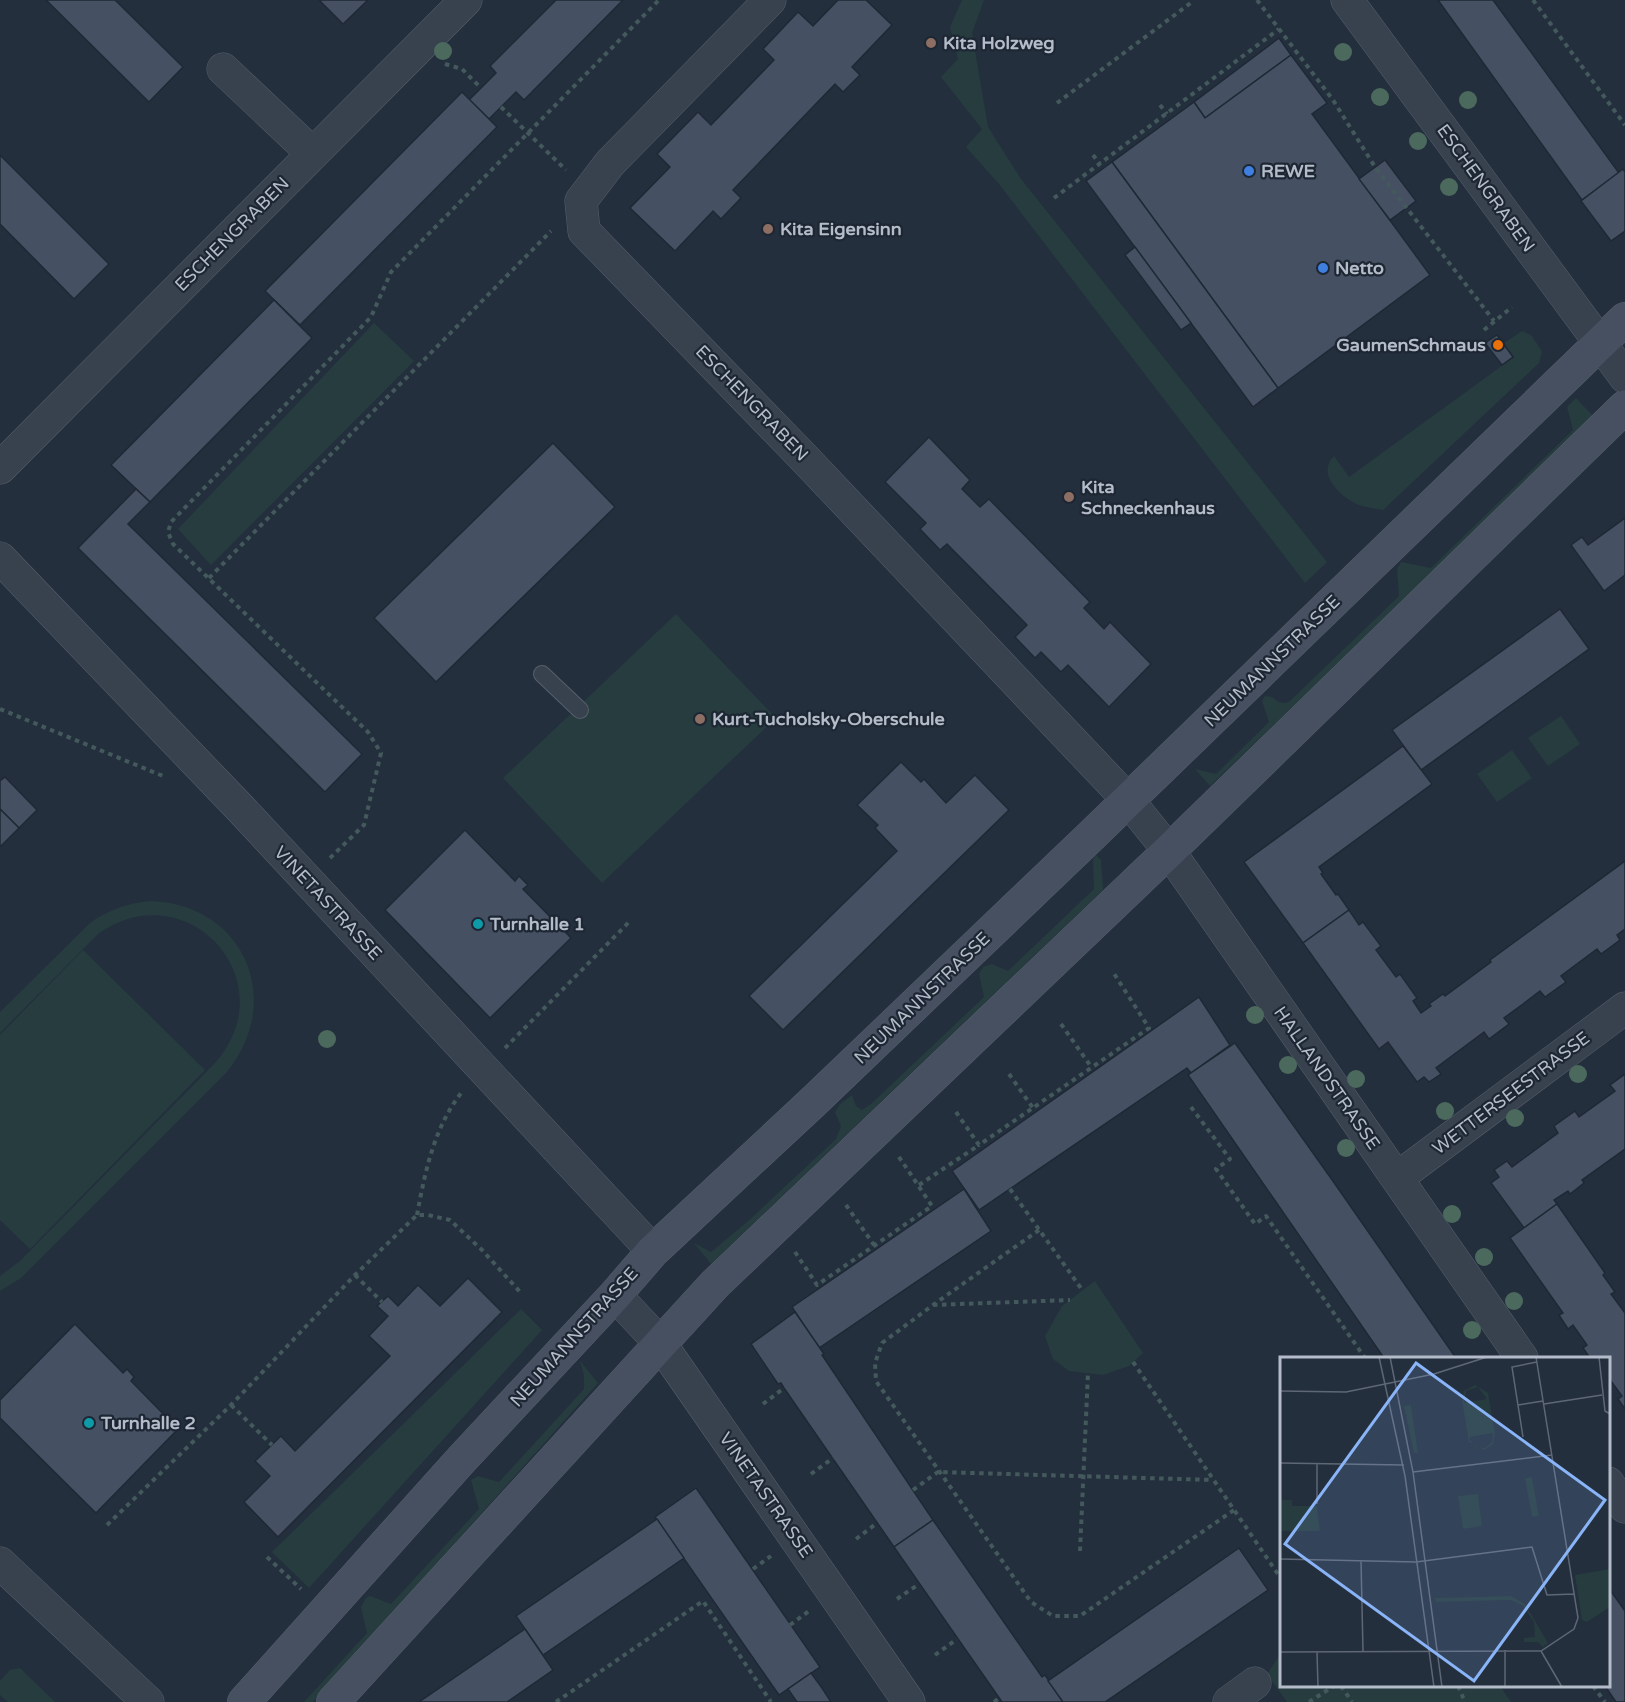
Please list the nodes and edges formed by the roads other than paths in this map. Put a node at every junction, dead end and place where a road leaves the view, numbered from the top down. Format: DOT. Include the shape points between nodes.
graph roads {
  1 [pos="466,0"];
  2 [pos="770,0"];
  3 [pos="1347,0"];
  4 [pos="222,69"];
  5 [pos="312,153"];
  6 [pos="1625,319"];
  7 [pos="1600,343"];
  8 [pos="1625,377"];
  9 [pos="1625,408"];
  10 [pos="0,468"];
  11 [pos="0,558"];
  12 [pos="542,674"];
  13 [pos="580,710"];
  14 [pos="1128,800"];
  15 [pos="1169,851"];
  16 [pos="1625,1008"];
  17 [pos="1397,1178"];
  18 [pos="653,1251"];
  19 [pos="615,1295"];
  20 [pos="660,1343"];
  21 [pos="1521,1357"];
  22 [pos="1610,1486"];
  23 [pos="1625,1507"];
  24 [pos="0,1563"];
  25 [pos="1255,1683"];
  26 [pos="148,1702"];
  27 [pos="244,1702"];
  28 [pos="333,1702"];
  29 [pos="909,1702"];
  30 [pos="1229,1702"];
  1 -- 5 [label="street, ESCHENGRABEN"];
  2 -- 14 [label="street, ESCHENGRABEN" via="609,163 584,196 584,231"];
  3 -- 7 [label="street, ESCHENGRABEN"];
  4 -- 5 [label="street"];
  5 -- 10 [label="street, ESCHENGRABEN"];
  6 -- 7 [label="street, NEUMANNSTRASSE"];
  7 -- 8 [label="street, ESCHENGRABEN"];
  7 -- 14 [label="street, NEUMANNSTRASSE"];
  9 -- 15 [label="street"];
  11 -- 18 [label="street, VINETASTRASSE"];
  12 -- 13 [label="lane"];
  14 -- 15 [label="street, HALLANDSTRASSE"];
  14 -- 18 [label="street, NEUMANNSTRASSE"];
  15 -- 17 [label="street, HALLANDSTRASSE"];
  15 -- 20 [label="street" via="727,1272"];
  16 -- 17 [label="street, WETTERSEESTRASSE"];
  17 -- 21 [label="street, HALLANDSTRASSE"];
  18 -- 19 [label="street, NEUMANNSTRASSE"];
  19 -- 20 [label="street, VINETASTRASSE"];
  19 -- 27 [label="street, NEUMANNSTRASSE"];
  20 -- 28 [label="street"];
  20 -- 29 [label="street, VINETASTRASSE"];
  22 -- 23 [label="street"];
  24 -- 26 [label="street"];
  25 -- 30 [label="street"];
}
